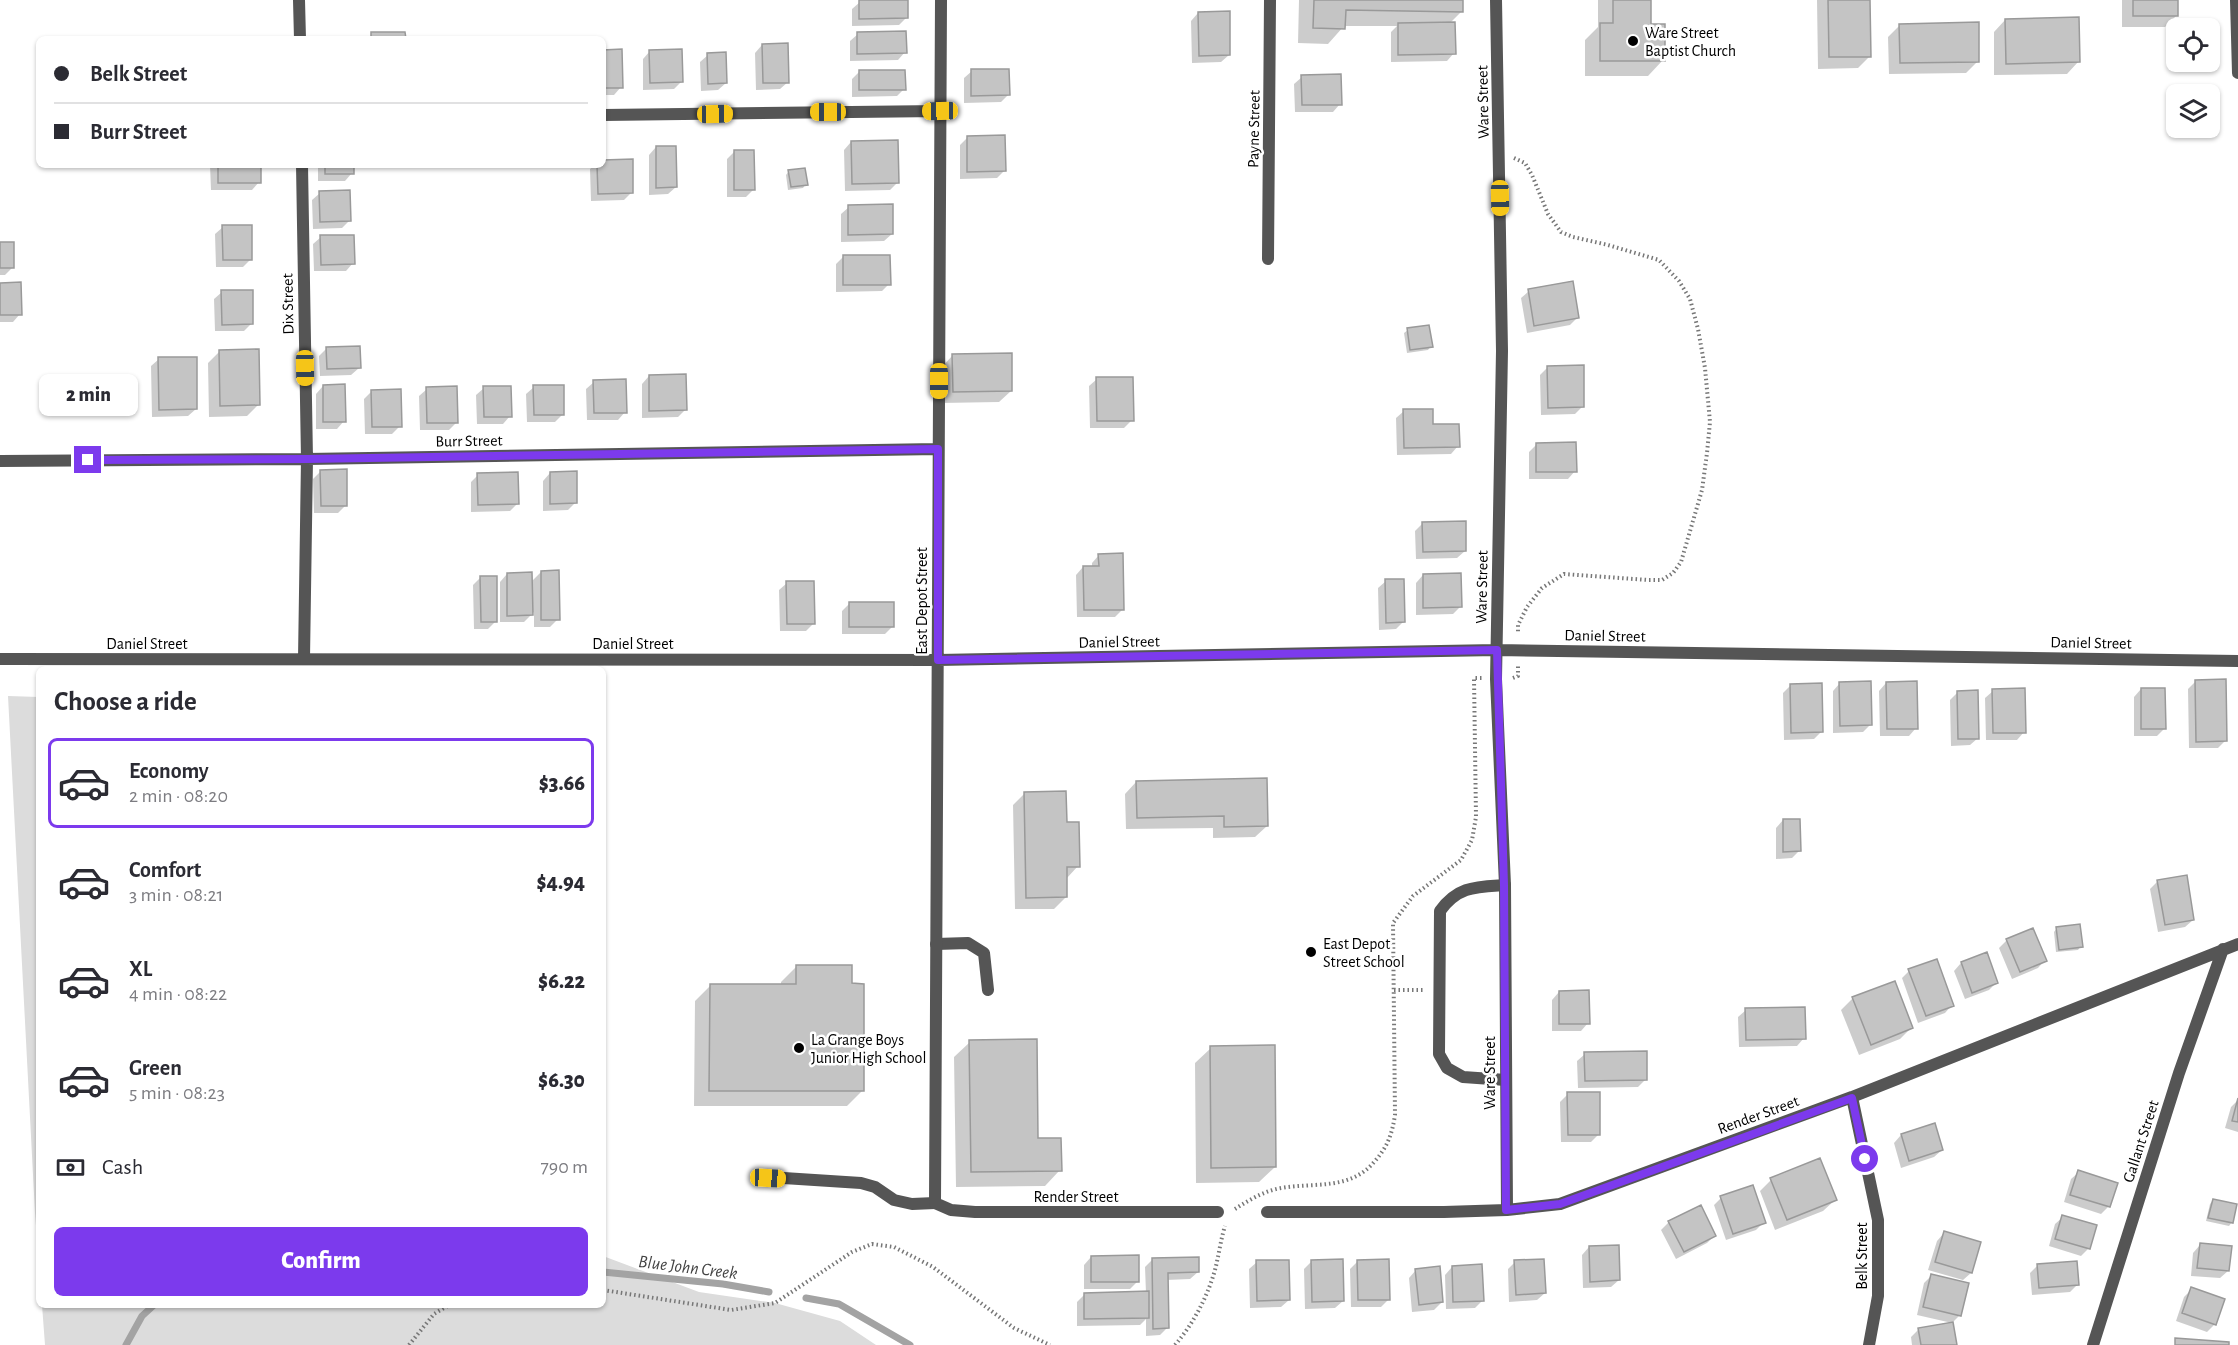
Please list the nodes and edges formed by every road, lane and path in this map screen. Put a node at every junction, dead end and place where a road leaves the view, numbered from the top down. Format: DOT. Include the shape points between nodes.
graph roads {
  1 [pos="299,0"];
  2 [pos="941,0"];
  3 [pos="1270,0"];
  4 [pos="1496,0"];
  5 [pos="2236,0"];
  6 [pos="300,36"];
  7 [pos="2238,74"];
  8 [pos="940,111"];
  9 [pos="606,115"];
  10 [pos="1499,155"];
  11 [pos="302,168"];
  12 [pos="1268,259"];
  13 [pos="938,449"];
  14 [pos="307,459"];
  15 [pos="0,461"];
  16 [pos="1518,625"];
  17 [pos="1497,650"];
  18 [pos="0,659"];
  19 [pos="304,659"];
  20 [pos="938,660"];
  21 [pos="2238,661"];
  22 [pos="1518,664"];
  23 [pos="1474,678"];
  24 [pos="1511,679"];
  25 [pos="1504,885"];
  26 [pos="936,944"];
  27 [pos="2238,944"];
  28 [pos="2223,949"];
  29 [pos="988,990"];
  30 [pos="1394,990"];
  31 [pos="1439,990"];
  32 [pos="1506,1080"];
  33 [pos="1852,1098"];
  34 [pos="768,1178"];
  35 [pos="935,1203"];
  36 [pos="1506,1210"];
  37 [pos="1267,1212"];
  38 [pos="1225,1215"];
  39 [pos="606,1290"];
  40 [pos="444,1308"];
  41 [pos="409,1345"];
  42 [pos="1050,1345"];
  43 [pos="1175,1345"];
  44 [pos="1869,1345"];
  45 [pos="2093,1345"];
  1 -- 6 [label="street"];
  2 -- 8 [label="street, East Depot Street"];
  3 -- 12 [label="street, Payne Street"];
  4 -- 10 [label="street, Ware Street"];
  5 -- 7 [label="street"];
  8 -- 9 [label="street"];
  8 -- 13 [label="street, East Depot Street"];
  10 -- 16 [label="path" via="1525,163 1548,214 1561,232 1659,260 1679,281 1690,299 1698,329 1710,422 1702,490 1686,550 1673,573 1662,580 1564,574 1542,588"];
  10 -- 17 [label="street, Ware Street" via="1502,351"];
  11 -- 14 [label="street, Dix Street"];
  13 -- 14 [label="street, Burr Street"];
  13 -- 20 [label="street, East Depot Street"];
  14 -- 15 [label="street, Burr Street"];
  14 -- 19 [label="street, Dix Street"];
  17 -- 20 [label="street, Daniel Street"];
  17 -- 21 [label="street, Daniel Street"];
  17 -- 25 [label="street, Ware Street"];
  18 -- 19 [label="street, Daniel Street"];
  19 -- 20 [label="street, Daniel Street"];
  20 -- 26 [label="street, East Depot Street"];
  22 -- 24 [label="path" via="1518,676"];
  23 -- 30 [label="path" via="1476,817 1472,840 1461,860 1413,896 1394,923"];
  25 -- 31 [label="street" via="1470,888 1450,897 1440,911"];
  25 -- 32 [label="street, Ware Street"];
  26 -- 29 [label="street" via="968,943 984,953"];
  26 -- 35 [label="street, East Depot Street"];
  27 -- 28 [label="street, Render Street"];
  28 -- 33 [label="street, Render Street"];
  28 -- 45 [label="street, Gallant Street" via="2179,1073"];
  30 -- 31 [label="path"];
  30 -- 38 [label="path" via="1395,1115 1392,1134 1380,1155 1352,1180 1280,1188"];
  31 -- 32 [label="street" via="1439,1054 1447,1068 1464,1077"];
  32 -- 36 [label="street, Ware Street"];
  33 -- 36 [label="street, Render Street" via="1560,1204"];
  33 -- 44 [label="street, Belk Street" via="1878,1220 1878,1296"];
  34 -- 35 [label="street, Render Street" via="861,1183 894,1200"];
  35 -- 38 [label="street, Render Street" via="975,1212"];
  36 -- 37 [label="street, Render Street"];
  38 -- 43 [label="path" via="1215,1268 1200,1308"];
  39 -- 42 [label="path" via="731,1310 775,1303 852,1252 872,1244 894,1247 933,1267 1014,1328"];
  40 -- 41 [label="path" via="434,1314"];
}
